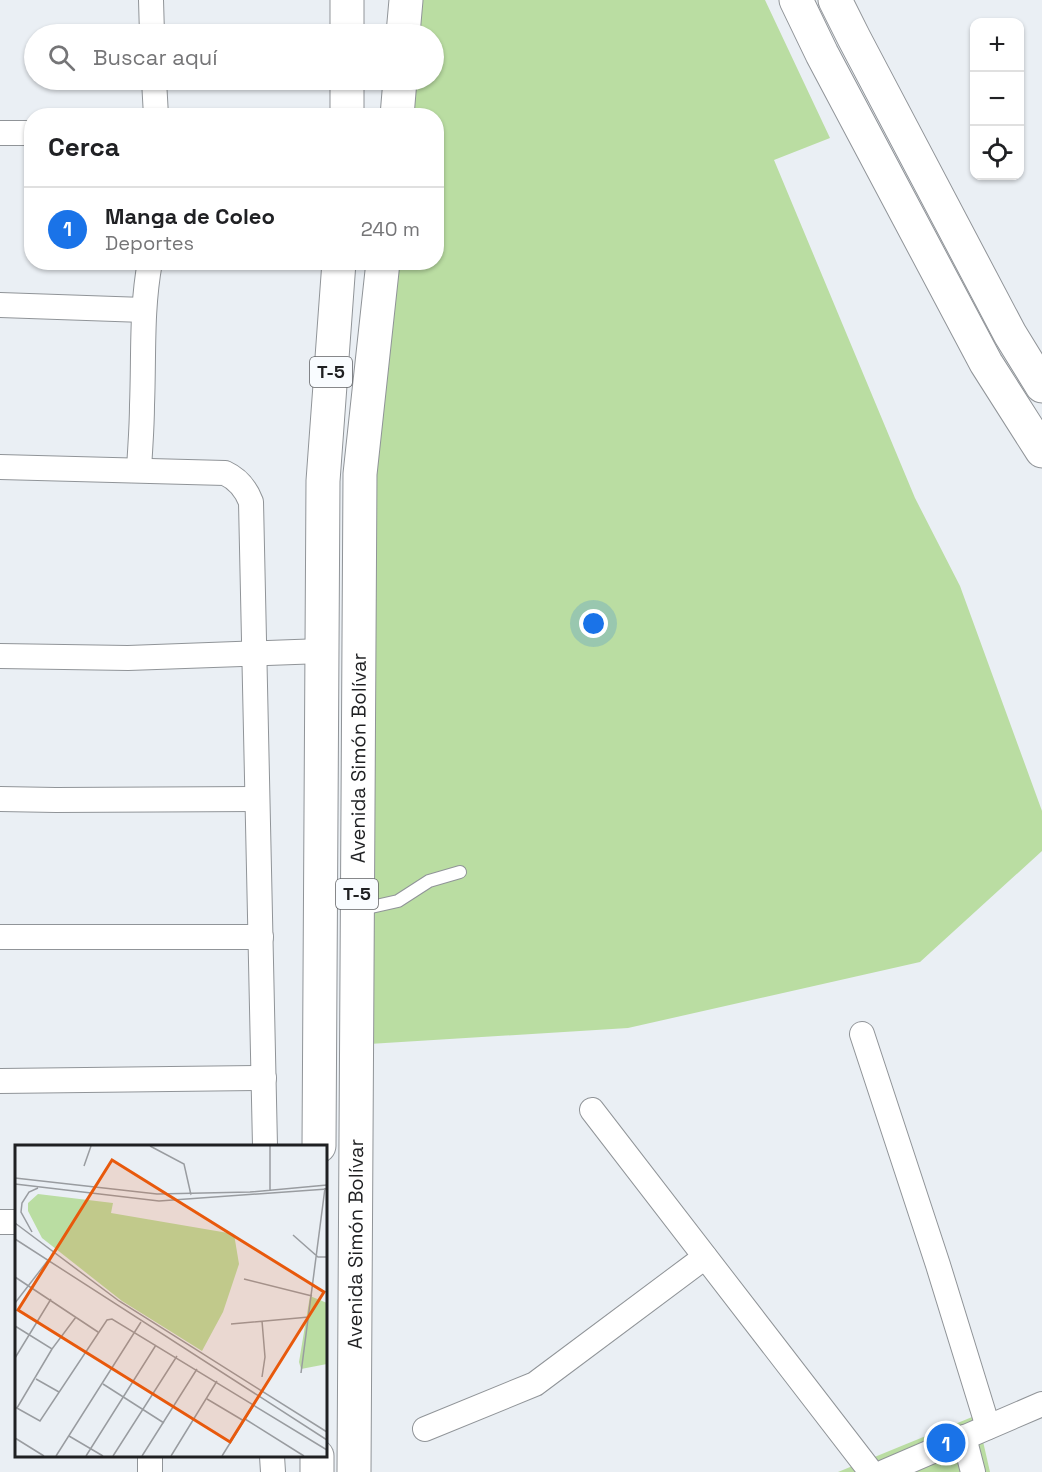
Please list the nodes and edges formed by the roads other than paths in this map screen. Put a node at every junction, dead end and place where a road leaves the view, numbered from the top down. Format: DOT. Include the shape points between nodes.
graph roads {
  1 [pos="151,0"];
  2 [pos="347,0"];
  3 [pos="406,0"];
  4 [pos="796,0"];
  5 [pos="835,0"];
  6 [pos="152,24"];
  7 [pos="347,24"];
  8 [pos="404,24"];
  9 [pos="155,90"];
  10 [pos="347,90"];
  11 [pos="399,90"];
  12 [pos="156,108"];
  13 [pos="347,108"];
  14 [pos="398,108"];
  15 [pos="0,133"];
  16 [pos="24,133"];
  17 [pos="148,270"];
  18 [pos="338,270"];
  19 [pos="382,270"];
  20 [pos="0,305"];
  21 [pos="144,310"];
  22 [pos="1042,386"];
  23 [pos="1042,451"];
  24 [pos="0,467"];
  25 [pos="139,470"];
  26 [pos="322,651"];
  27 [pos="255,653"];
  28 [pos="0,656"];
  29 [pos="257,799"];
  30 [pos="0,800"];
  31 [pos="460,872"];
  32 [pos="357,910"];
  33 [pos="0,937"];
  34 [pos="261,937"];
  35 [pos="862,1034"];
  36 [pos="264,1078"];
  37 [pos="0,1081"];
  38 [pos="592,1110"];
  39 [pos="265,1145"];
  40 [pos="319,1145"];
  41 [pos="705,1257"];
  42 [pos="1042,1404"];
  43 [pos="988,1427"];
  44 [pos="426,1429"];
  45 [pos="964,1437"];
  46 [pos="272,1457"];
  47 [pos="273,1472"];
  48 [pos="354,1472"];
  49 [pos="871,1472"];
  50 [pos="884,1472"];
  51 [pos="973,1472"];
  1 -- 6 [label="street"];
  2 -- 7 [label="main road"];
  3 -- 8 [label="main road"];
  4 -- 23 [label="main road" via="986,363"];
  5 -- 22 [label="main road"];
  9 -- 12 [label="street"];
  10 -- 13 [label="main road"];
  11 -- 14 [label="main road"];
  15 -- 16 [label="street"];
  17 -- 21 [label="street"];
  18 -- 26 [label="main road, Avenida Simón Bolívar / T-5" via="323,481"];
  19 -- 32 [label="main road, Avenida Simón Bolívar / T-5" via="360,474"];
  20 -- 21 [label="street"];
  21 -- 25 [label="street"];
  24 -- 25 [label="street"];
  25 -- 27 [label="street" via="225,473 243,487 251,502"];
  26 -- 27 [label="street"];
  26 -- 40 [label="main road, Avenida Simón Bolívar / T-5"];
  27 -- 28 [label="street" via="128,658"];
  27 -- 29 [label="street"];
  29 -- 30 [label="street"];
  29 -- 34 [label="street"];
  31 -- 32 [label="lane" via="429,882 398,901"];
  32 -- 48 [label="main road, Avenida Simón Bolívar / T-5"];
  33 -- 34 [label="street"];
  34 -- 36 [label="street"];
  35 -- 43 [label="street"];
  36 -- 37 [label="street"];
  36 -- 39 [label="street"];
  38 -- 41 [label="street"];
  41 -- 44 [label="street" via="534,1384"];
  41 -- 49 [label="street"];
  42 -- 43 [label="street"];
  43 -- 45 [label="street"];
  45 -- 50 [label="street"];
  45 -- 51 [label="street"];
  46 -- 47 [label="street"];
}
